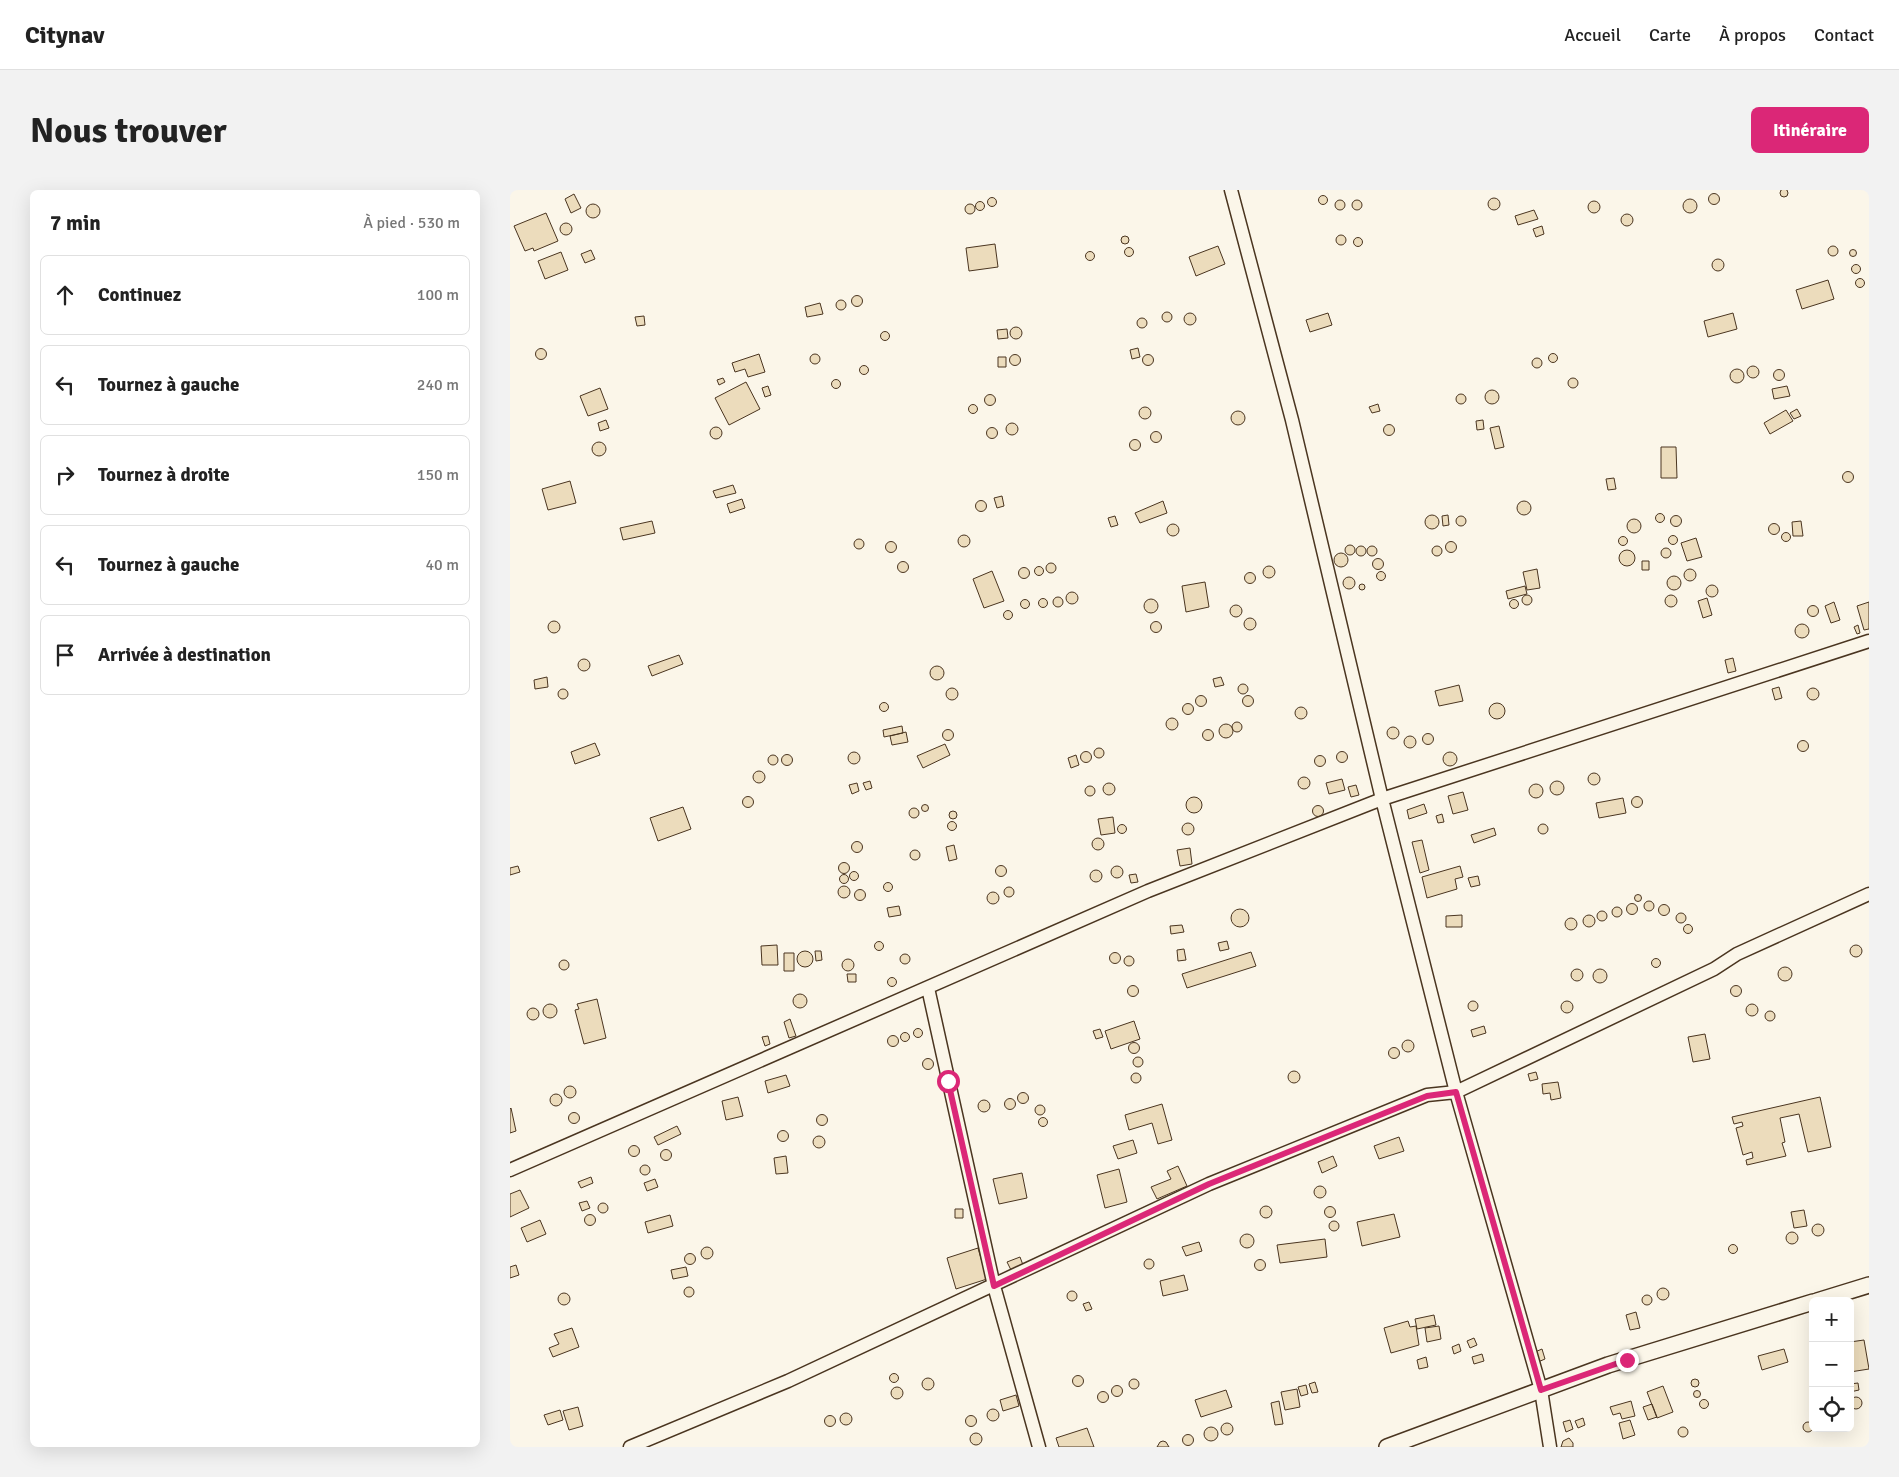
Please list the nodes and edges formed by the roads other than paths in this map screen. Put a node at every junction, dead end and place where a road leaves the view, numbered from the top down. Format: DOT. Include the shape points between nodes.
graph roads {
  1 [pos="1231,190"];
  2 [pos="1869,641"];
  3 [pos="1382,799"];
  4 [pos="1869,894"];
  5 [pos="928,988"];
  6 [pos="1456,1092"];
  7 [pos="510,1170"];
  8 [pos="1869,1285"];
  9 [pos="994,1286"];
  10 [pos="1830,1297"];
  11 [pos="1809,1303"];
  12 [pos="1541,1390"];
  13 [pos="630,1447"];
  14 [pos="1039,1447"];
  15 [pos="1387,1447"];
  16 [pos="1550,1447"];
  1 -- 3 [label="street" via="1292,420"];
  2 -- 3 [label="street"];
  3 -- 5 [label="street" via="1148,891"];
  3 -- 6 [label="street"];
  4 -- 6 [label="street" via="1737,954 1714,969"];
  5 -- 7 [label="street"];
  5 -- 9 [label="street"];
  6 -- 9 [label="street" via="1427,1096 1209,1184"];
  6 -- 12 [label="street"];
  8 -- 10 [label="street"];
  9 -- 13 [label="street" via="788,1381"];
  9 -- 14 [label="street"];
  11 -- 12 [label="street" via="1608,1365"];
  12 -- 15 [label="street"];
  12 -- 16 [label="street"];
}
